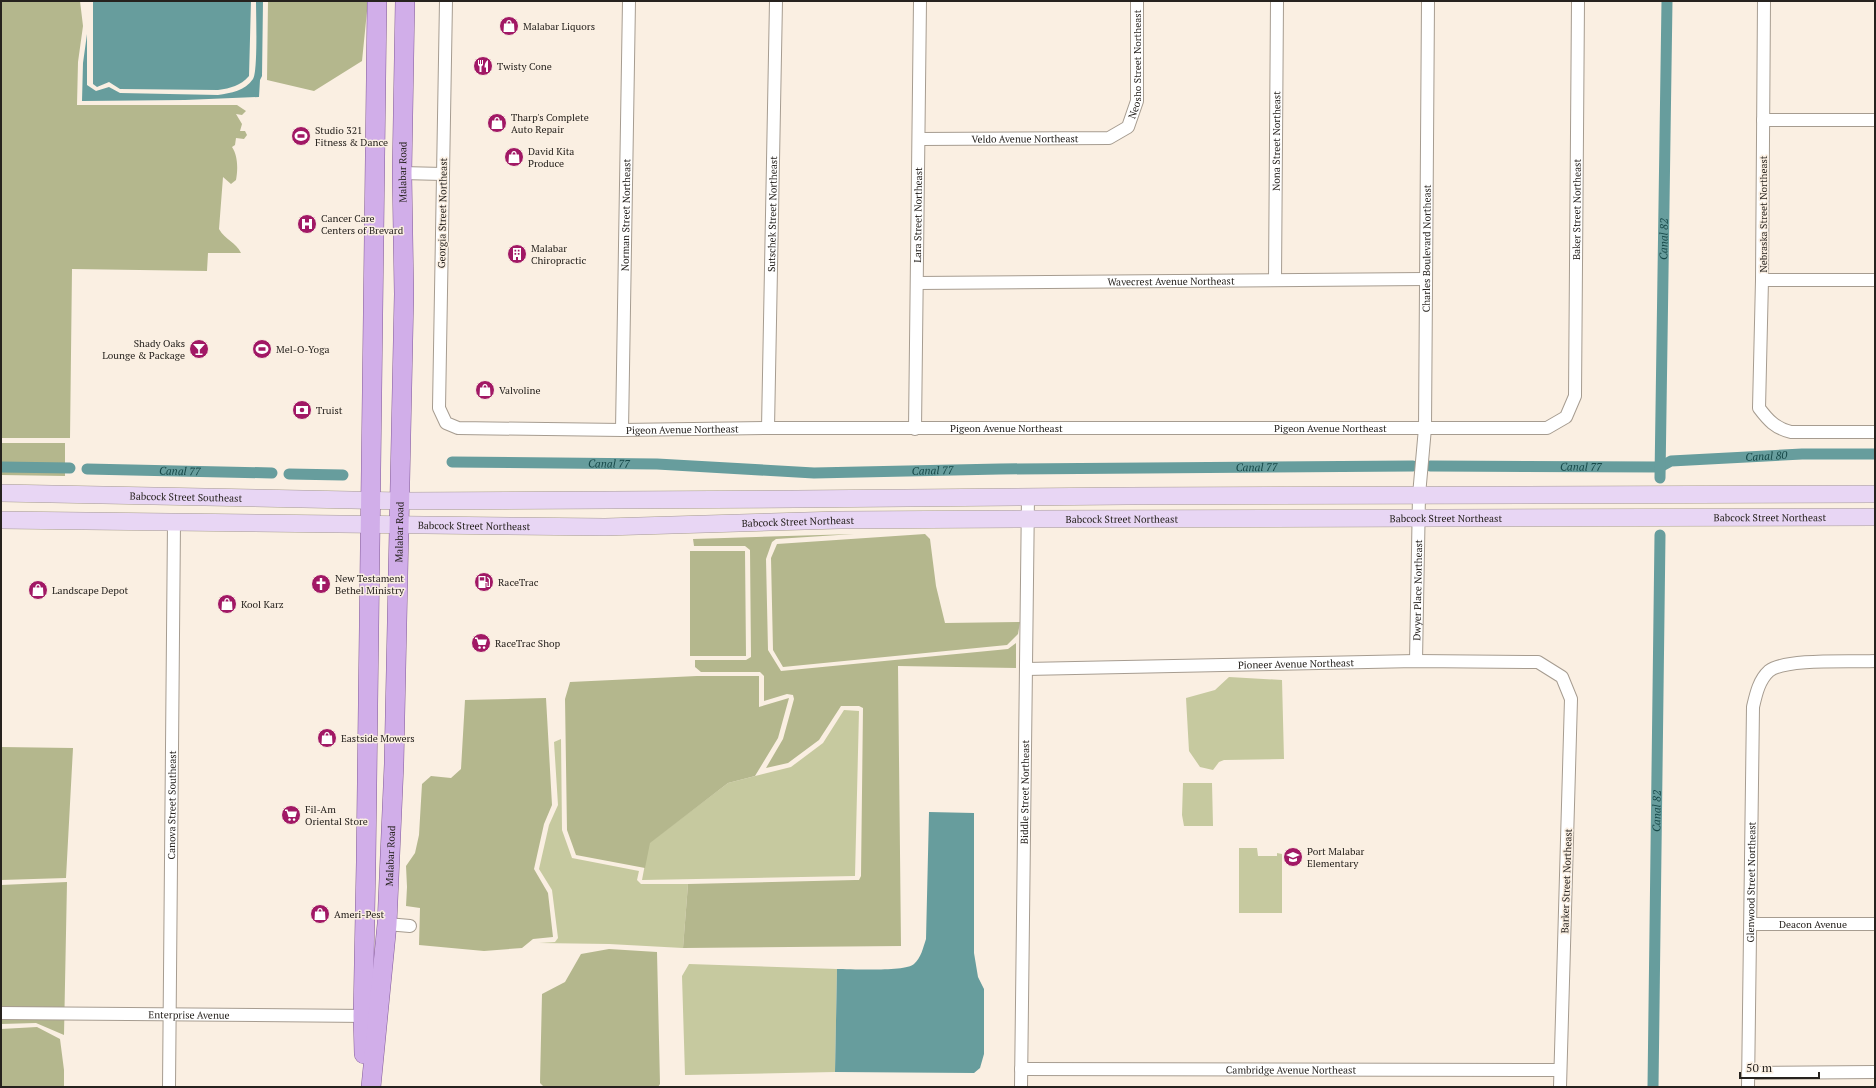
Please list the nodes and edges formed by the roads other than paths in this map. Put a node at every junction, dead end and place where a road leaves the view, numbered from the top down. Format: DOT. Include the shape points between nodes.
graph roads {
  1 [pos="377,1"];
  2 [pos="405,1"];
  3 [pos="446,1"];
  4 [pos="629,1"];
  5 [pos="776,1"];
  6 [pos="920,1"];
  7 [pos="1137,1"];
  8 [pos="1277,1"];
  9 [pos="1428,1"];
  10 [pos="1578,1"];
  11 [pos="1764,1"];
  12 [pos="1763,120"];
  13 [pos="1875,120"];
  14 [pos="376,127"];
  15 [pos="1128,127"];
  16 [pos="919,139"];
  17 [pos="402,173"];
  18 [pos="443,174"];
  19 [pos="1425,279"];
  20 [pos="1276,280"];
  21 [pos="1762,280"];
  22 [pos="1875,280"];
  23 [pos="917,283"];
  24 [pos="1566,417"];
  25 [pos="446,423"];
  26 [pos="768,428"];
  27 [pos="1425,428"];
  28 [pos="915,429"];
  29 [pos="622,430"];
  30 [pos="1875,432"];
  31 [pos="1,493"];
  32 [pos="1875,494"];
  33 [pos="1419,495"];
  34 [pos="1028,496"];
  35 [pos="796,500"];
  36 [pos="370,501"];
  37 [pos="401,501"];
  38 [pos="1875,517"];
  39 [pos="1419,518"];
  40 [pos="1028,519"];
  41 [pos="1,520"];
  42 [pos="174,522"];
  43 [pos="766,523"];
  44 [pos="370,524"];
  45 [pos="400,524"];
  46 [pos="1875,661"];
  47 [pos="1416,662"];
  48 [pos="1026,669"];
  49 [pos="1562,676"];
  50 [pos="366,836"];
  51 [pos="387,924"];
  52 [pos="1751,924"];
  53 [pos="1875,924"];
  54 [pos="410,926"];
  55 [pos="1,1013"];
  56 [pos="170,1014"];
  57 [pos="370,1016"];
  58 [pos="1021,1069"];
  59 [pos="1560,1070"];
  60 [pos="1875,1072"];
  61 [pos="1748,1073"];
  62 [pos="169,1087"];
  63 [pos="366,1087"];
  64 [pos="371,1087"];
  65 [pos="1020,1087"];
  66 [pos="1560,1087"];
  67 [pos="1748,1087"];
  1 -- 14 [label="main road, Malabar Road"];
  2 -- 17 [label="main road, Malabar Road"];
  3 -- 18 [label="street, Georgia Street Northeast"];
  4 -- 29 [label="street, Norman Street Northeast"];
  5 -- 26 [label="street, Sutschek Street Northeast"];
  6 -- 16 [label="street, Lara Street Northeast"];
  7 -- 15 [label="street, Neosho Street Northeast" via="1137,101"];
  8 -- 20 [label="street, Nona Street Northeast"];
  9 -- 19 [label="street, Charles Boulevard Northeast"];
  10 -- 24 [label="street, Baker Street Northeast" via="1575,396"];
  11 -- 12 [label="street, Nebraska Street Northeast"];
  12 -- 13 [label="street"];
  12 -- 21 [label="street, Nebraska Street Northeast"];
  14 -- 17 [label="main road" via="387,154"];
  14 -- 36 [label="main road, Malabar Road"];
  15 -- 16 [label="street, Veldo Avenue Northeast" via="1109,138"];
  16 -- 23 [label="street, Lara Street Northeast"];
  17 -- 18 [label="street"];
  17 -- 37 [label="main road, Malabar Road" via="404,294"];
  18 -- 25 [label="street, Georgia Street Northeast" via="439,408"];
  19 -- 20 [label="street, Wavecrest Avenue Northeast"];
  19 -- 27 [label="street, Charles Boulevard Northeast"];
  20 -- 23 [label="street, Wavecrest Avenue Northeast"];
  21 -- 22 [label="street"];
  21 -- 30 [label="street, Nebraska Street Northeast" via="1759,408 1770,423 1791,432"];
  23 -- 28 [label="street, Lara Street Northeast"];
  24 -- 27 [label="street, Pigeon Avenue Northeast" via="1547,428"];
  25 -- 29 [label="street, Pigeon Avenue Northeast" via="458,428"];
  26 -- 28 [label="street, Pigeon Avenue Northeast"];
  26 -- 29 [label="street, Pigeon Avenue Northeast"];
  27 -- 28 [label="street, Pigeon Avenue Northeast"];
  27 -- 33 [label="street, Charles Boulevard Northeast"];
  31 -- 36 [label="main road, Babcock Street Southeast"];
  32 -- 33 [label="main road"];
  33 -- 34 [label="main road"];
  33 -- 39 [label="street, Dwyer Place Northeast"];
  34 -- 35 [label="main road"];
  34 -- 40 [label="street, Biddle Street Northeast"];
  35 -- 37 [label="main road"];
  35 -- 43 [label="main road" via="768,514"];
  36 -- 37 [label="main road"];
  36 -- 44 [label="main road, Malabar Road"];
  37 -- 45 [label="main road, Malabar Road"];
  38 -- 39 [label="main road, Babcock Street Northeast"];
  39 -- 40 [label="main road, Babcock Street Northeast"];
  39 -- 47 [label="street, Dwyer Place Northeast"];
  40 -- 43 [label="main road, Babcock Street Northeast"];
  40 -- 48 [label="street, Biddle Street Northeast"];
  41 -- 42 [label="main road"];
  42 -- 44 [label="main road"];
  42 -- 56 [label="street, Canova Street Southeast"];
  43 -- 45 [label="main road, Babcock Street Northeast" via="605,527"];
  44 -- 45 [label="main road, Babcock Street Northeast"];
  44 -- 50 [label="main road, Malabar Road"];
  45 -- 51 [label="main road, Malabar Road" via="394,772"];
  46 -- 52 [label="street, Glenwood Street Northeast" via="1794,663 1770,670 1762,679 1753,707"];
  47 -- 48 [label="street, Pioneer Avenue Northeast"];
  47 -- 49 [label="street, Pioneer Avenue Northeast" via="1538,662"];
  48 -- 58 [label="street, Biddle Street Northeast"];
  49 -- 59 [label="street, Barker Street Northeast" via="1571,699"];
  50 -- 51 [label="main road" via="371,850 370,913 374,918"];
  50 -- 57 [label="main road, Malabar Road"];
  51 -- 54 [label="street"];
  51 -- 57 [label="main road, Malabar Road"];
  52 -- 53 [label="street, Deacon Avenue"];
  52 -- 61 [label="street, Glenwood Street Northeast"];
  55 -- 56 [label="street, Enterprise Avenue"];
  56 -- 57 [label="street, Enterprise Avenue"];
  56 -- 62 [label="street, Canova Street Southeast"];
  57 -- 63 [label="main road, Malabar Road"];
  57 -- 64 [label="main road, Malabar Road"];
  58 -- 59 [label="street, Cambridge Avenue Northeast"];
  58 -- 65 [label="street, Biddle Street Northeast"];
  59 -- 66 [label="street, Barker Street Northeast"];
  60 -- 61 [label="street"];
  61 -- 67 [label="street, Glenwood Street Northeast"];
}
